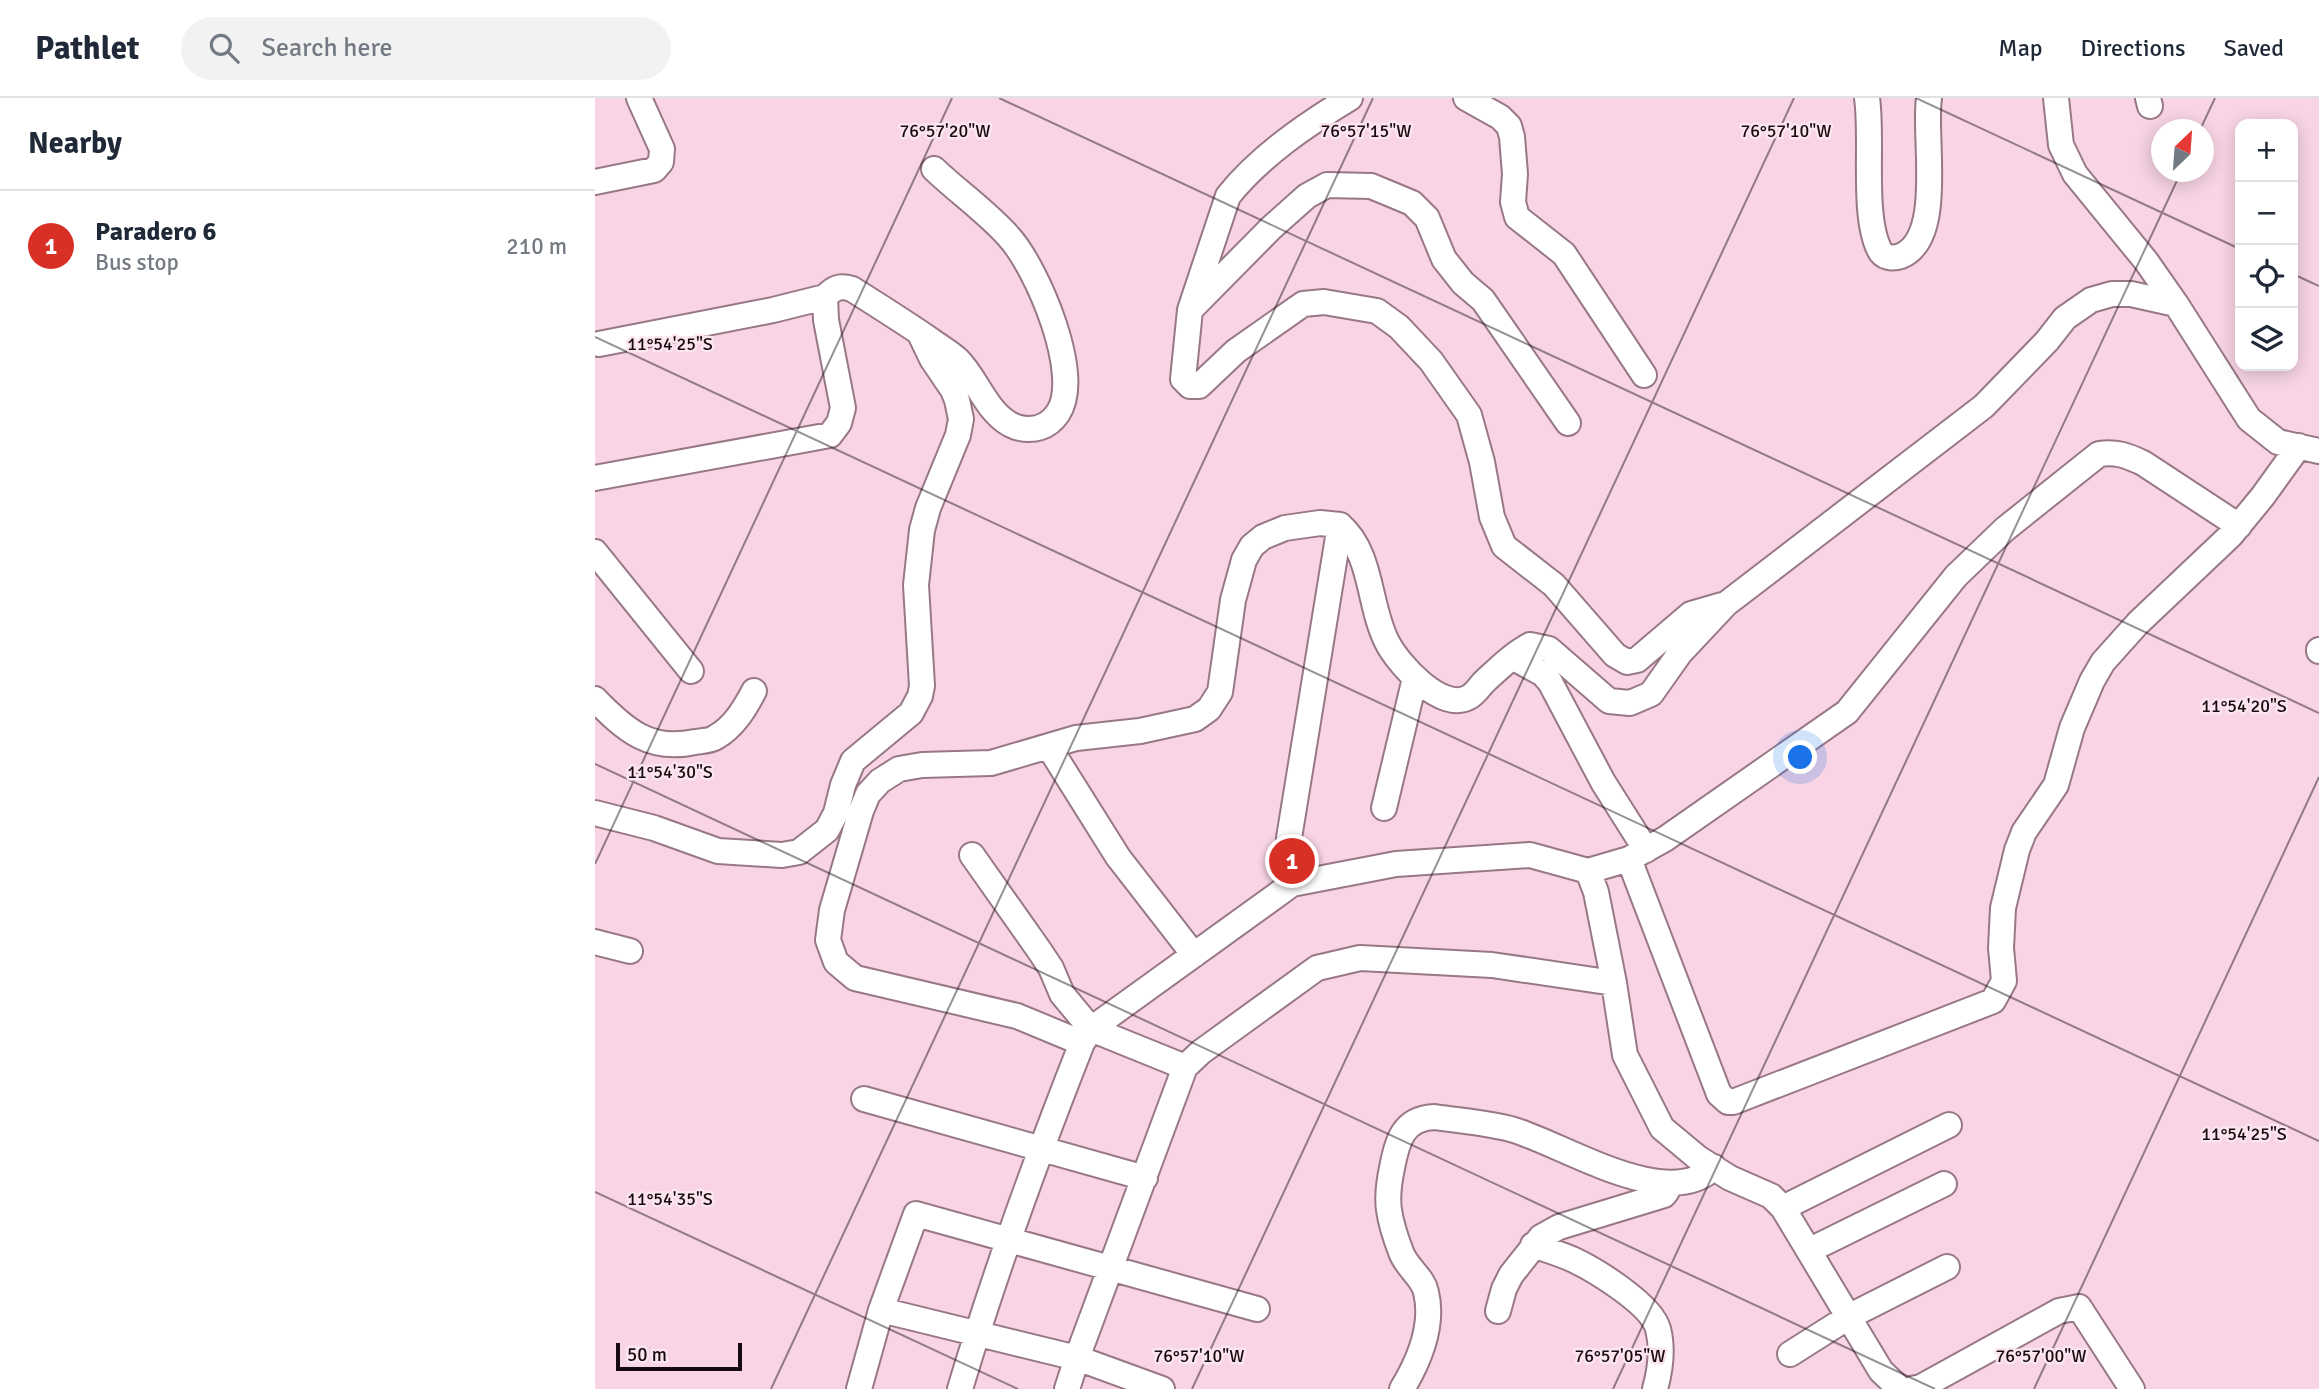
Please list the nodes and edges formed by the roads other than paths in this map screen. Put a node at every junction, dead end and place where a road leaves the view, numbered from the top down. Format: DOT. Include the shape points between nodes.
graph roads {
  1 [pos="639,98"];
  2 [pos="1350,98"];
  3 [pos="1465,98"];
  4 [pos="1867,98"];
  5 [pos="1929,98"];
  6 [pos="2056,98"];
  7 [pos="934,169"];
  8 [pos="595,182"];
  9 [pos="825,297"];
  10 [pos="2176,304"];
  11 [pos="1190,310"];
  12 [pos="919,333"];
  13 [pos="599,344"];
  14 [pos="1644,374"];
  15 [pos="1568,423"];
  16 [pos="2309,448"];
  17 [pos="595,478"];
  18 [pos="1340,525"];
  19 [pos="2239,526"];
  20 [pos="595,552"];
  21 [pos="1726,604"];
  22 [pos="1512,657"];
  23 [pos="691,671"];
  24 [pos="1415,677"];
  25 [pos="754,691"];
  26 [pos="595,699"];
  27 [pos="1049,747"];
  28 [pos="1384,808"];
  29 [pos="595,813"];
  30 [pos="1638,854"];
  31 [pos="972,855"];
  32 [pos="1588,871"];
  33 [pos="1292,884"];
  34 [pos="595,942"];
  35 [pos="630,951"];
  36 [pos="1194,955"];
  37 [pos="1614,982"];
  38 [pos="1087,1036"];
  39 [pos="1185,1067"];
  40 [pos="864,1099"];
  41 [pos="1949,1125"];
  42 [pos="1041,1147"];
  43 [pos="1714,1167"];
  44 [pos="1145,1178"];
  45 [pos="1666,1184"];
  46 [pos="1944,1184"];
  47 [pos="1783,1208"];
  48 [pos="1009,1241"];
  49 [pos="1533,1245"];
  50 [pos="1810,1250"];
  51 [pos="1947,1267"];
  52 [pos="1111,1270"];
  53 [pos="881,1310"];
  54 [pos="1257,1310"];
  55 [pos="1498,1311"];
  56 [pos="1850,1316"];
  57 [pos="977,1333"];
  58 [pos="1790,1354"];
  59 [pos="1077,1359"];
  60 [pos="859,1389"];
  61 [pos="960,1389"];
  62 [pos="1067,1389"];
  63 [pos="1162,1389"];
  64 [pos="1402,1389"];
  65 [pos="1655,1389"];
  66 [pos="1900,1389"];
  67 [pos="1912,1389"];
  68 [pos="2133,1389"];
  1 -- 8 [label="street" via="662,149 661,162 654,170"];
  2 -- 11 [label="street" via="1278,149 1229,196"];
  3 -- 14 [label="street" via="1509,126 1517,217 1563,254"];
  4 -- 5 [label="street" via="1871,217 1879,250 1892,258 1915,246 1927,214"];
  6 -- 10 [label="street" via="2061,145 2075,174"];
  7 -- 12 [label="street" via="1009,238 1039,283 1066,379 1063,405 1041,428 1015,427 1001,419 958,359"];
  9 -- 12 [label="street" via="834,288 852,289"];
  9 -- 13 [label="street"];
  9 -- 17 [label="street" via="843,408 830,435"];
  10 -- 16 [label="street" via="2249,419 2278,442"];
  10 -- 21 [label="street" via="2131,294 2091,300 2065,318 1984,406"];
  11 -- 15 [label="street" via="1307,196 1327,186 1371,186 1412,203 1427,218 1444,259 1483,300"];
  11 -- 21 [label="street" via="1183,379 1190,386 1199,386 1236,351 1303,304 1324,302 1377,311 1399,327 1431,361 1469,415 1492,517 1504,546 1554,586 1615,655 1627,662 1637,660 1691,614"];
  12 -- 29 [label="street" via="953,390 961,419 922,530 916,585 922,685 911,713 853,761 827,830 799,852 718,851"];
  16 -- 19 [label="street"];
  18 -- 24 [label="street" via="1357,543 1387,642"];
  18 -- 27 [label="street" via="1285,528 1252,546 1233,600 1220,691 1209,709 1195,719 1076,738"];
  18 -- 33 [label="street" via="1289,838"];
  19 -- 30 [label="street" via="2143,463 2112,452 2099,454 2005,529 1956,576 1847,712"];
  19 -- 30 [label="street" via="2138,623 2092,681 2072,727 2056,785 2017,850 2001,928 2004,981 1993,1001 1728,1102 1719,1094"];
  20 -- 23 [label="street"];
  21 -- 22 [label="street" via="1680,653 1650,694 1630,703 1609,701 1540,645 1529,645"];
  22 -- 24 [label="street" via="1469,698 1443,699"];
  22 -- 30 [label="street" via="1550,682"];
  24 -- 28 [label="street"];
  25 -- 26 [label="street" via="740,715 715,738 683,745 657,745 634,733"];
  27 -- 36 [label="street" via="1118,857"];
  27 -- 38 [label="street" via="991,763 899,769 880,781 861,811 832,910 828,940 836,962 855,978"];
  30 -- 32 [label="street"];
  31 -- 38 [label="street" via="1039,950"];
  32 -- 33 [label="street" via="1530,855 1396,864"];
  32 -- 37 [label="street"];
  33 -- 36 [label="street"];
  34 -- 35 [label="street"];
  36 -- 38 [label="street"];
  37 -- 39 [label="street" via="1492,965 1360,958 1317,968"];
  37 -- 43 [label="street" via="1625,1055 1662,1128"];
  38 -- 39 [label="street"];
  38 -- 42 [label="street"];
  39 -- 44 [label="street"];
  40 -- 42 [label="street"];
  41 -- 47 [label="street"];
  42 -- 44 [label="street"];
  42 -- 48 [label="street"];
  43 -- 45 [label="street" via="1695,1181"];
  43 -- 47 [label="street" via="1771,1196"];
  44 -- 52 [label="street"];
  45 -- 49 [label="street" via="1664,1195 1559,1227"];
  45 -- 64 [label="street" via="1590,1162 1503,1128 1435,1117 1409,1125 1396,1146 1389,1210 1401,1253 1426,1291 1427,1314 1419,1358"];
  46 -- 50 [label="street"];
  47 -- 50 [label="street"];
  48 -- 52 [label="street"];
  48 -- 53 [label="street" via="916,1214"];
  48 -- 57 [label="street"];
  49 -- 55 [label="street" via="1511,1275"];
  49 -- 65 [label="street" via="1583,1265 1648,1311 1658,1328 1660,1348"];
  50 -- 56 [label="street"];
  51 -- 56 [label="street"];
  52 -- 54 [label="street"];
  52 -- 59 [label="street"];
  53 -- 57 [label="street"];
  53 -- 60 [label="street"];
  56 -- 58 [label="street"];
  56 -- 66 [label="street" via="1881,1371"];
  57 -- 59 [label="street"];
  57 -- 61 [label="street"];
  59 -- 62 [label="street"];
  59 -- 63 [label="street"];
  67 -- 68 [label="street" via="2059,1311 2079,1307"];
}
